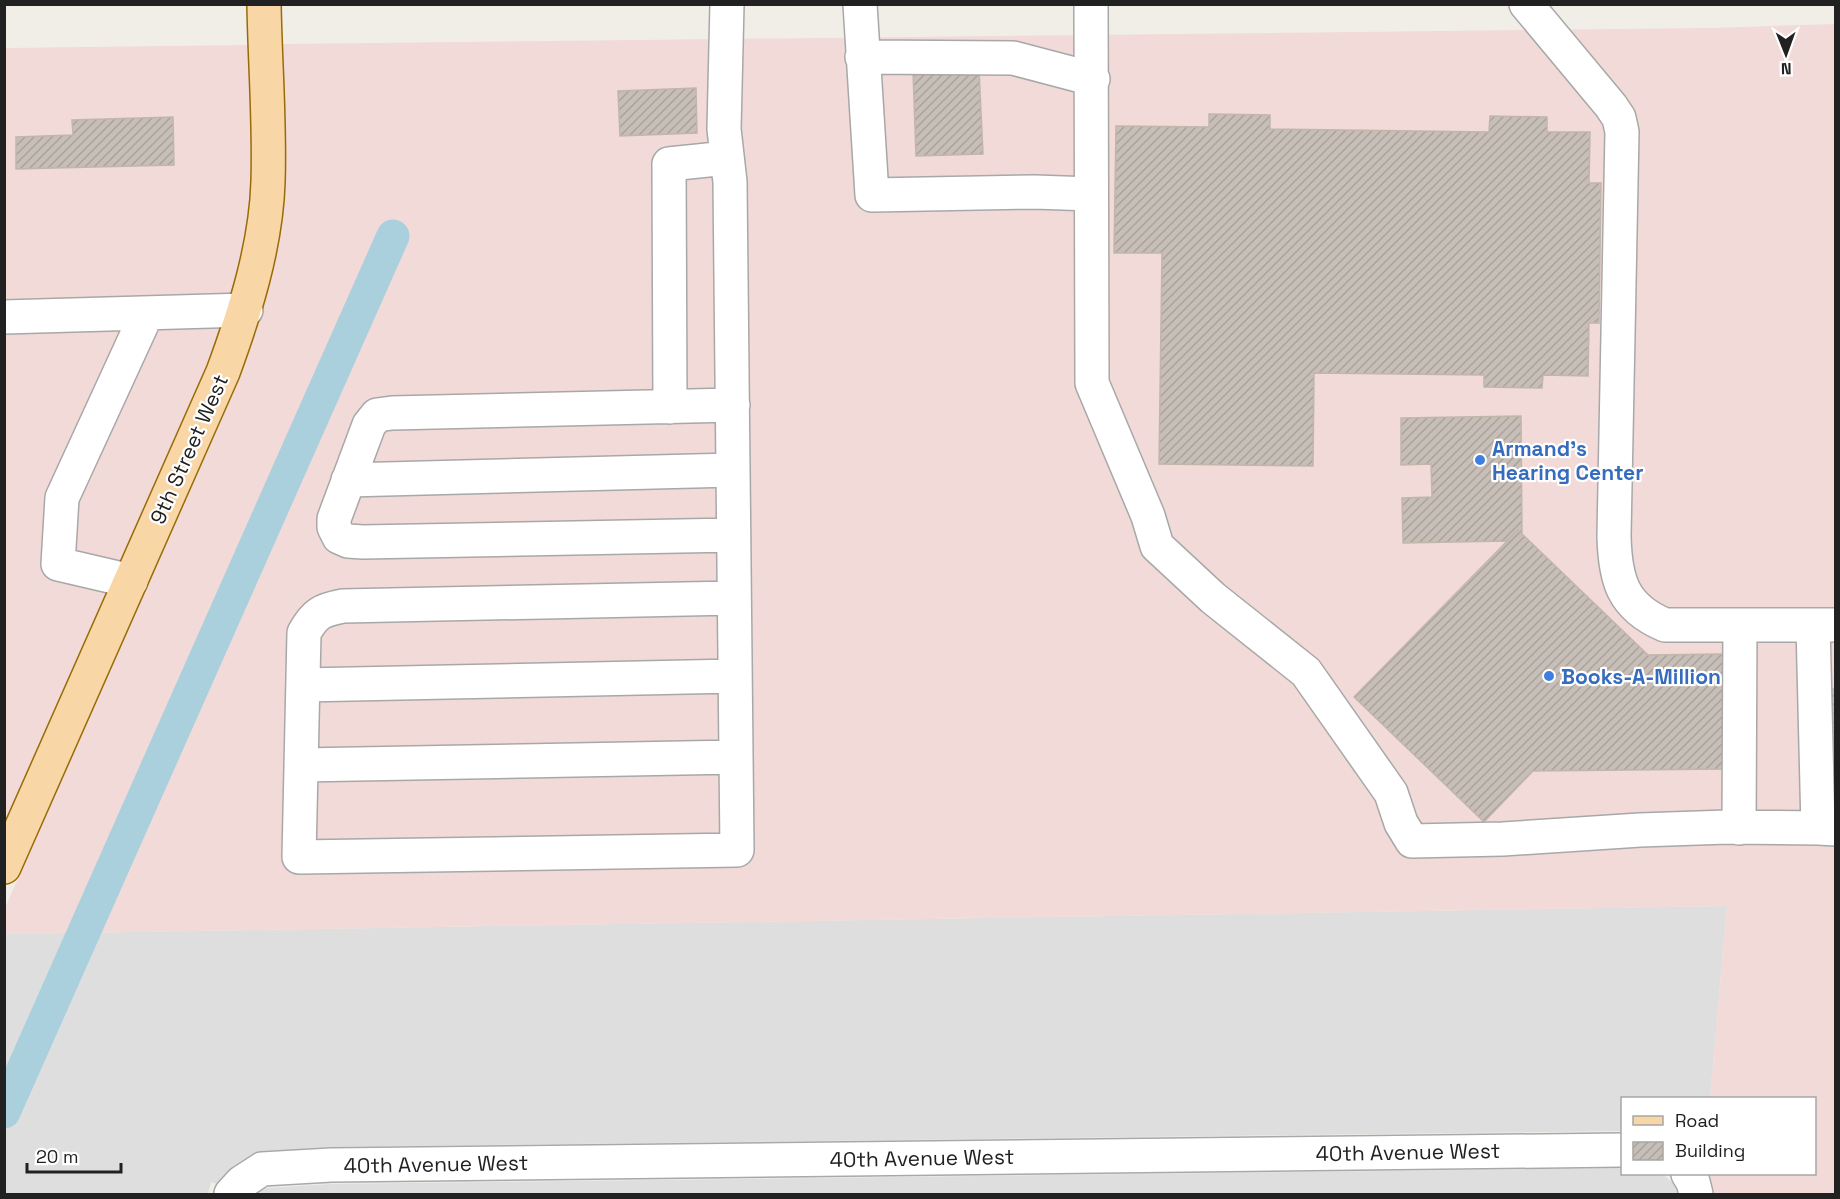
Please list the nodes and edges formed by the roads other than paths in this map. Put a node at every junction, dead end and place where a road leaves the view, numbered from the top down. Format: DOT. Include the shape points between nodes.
graph roads {
  1 [pos="264,4"];
  2 [pos="727,4"];
  3 [pos="860,4"];
  4 [pos="1091,4"];
  5 [pos="1526,4"];
  6 [pos="862,57"];
  7 [pos="1093,79"];
  8 [pos="727,158"];
  9 [pos="1091,194"];
  10 [pos="246,310"];
  11 [pos="147,313"];
  12 [pos="4,317"];
  13 [pos="733,405"];
  14 [pos="670,407"];
  15 [pos="733,470"];
  16 [pos="348,480"];
  17 [pos="733,535"];
  18 [pos="131,581"];
  19 [pos="734,598"];
  20 [pos="1740,625"];
  21 [pos="1824,625"];
  22 [pos="735,676"];
  23 [pos="303,685"];
  24 [pos="736,757"];
  25 [pos="301,765"];
  26 [pos="1739,828"];
  27 [pos="1827,829"];
  28 [pos="4,867"];
  29 [pos="1621,1150"];
  30 [pos="1689,1175"];
  31 [pos="231,1194"];
  32 [pos="1696,1194"];
  1 -- 10 [label="main road, 9th Street West" via="268,183"];
  2 -- 8 [label="street"];
  3 -- 6 [label="street"];
  4 -- 7 [label="street"];
  5 -- 20 [label="street" via="1611,106 1622,132 1614,536 1618,580 1637,609 1665,625"];
  6 -- 7 [label="street" via="1013,58"];
  6 -- 9 [label="street" via="872,195"];
  7 -- 9 [label="street"];
  8 -- 13 [label="street"];
  8 -- 14 [label="street" via="669,164"];
  9 -- 26 [label="street" via="1092,383 1157,546 1213,598 1306,672 1391,793 1401,824 1412,841"];
  10 -- 11 [label="street"];
  10 -- 18 [label="main road, 9th Street West" via="223,372"];
  11 -- 12 [label="street"];
  11 -- 18 [label="street" via="62,498 58,564"];
  13 -- 14 [label="street"];
  13 -- 15 [label="street"];
  14 -- 16 [label="street" via="392,412 377,416 369,424"];
  15 -- 16 [label="street"];
  15 -- 17 [label="street"];
  16 -- 17 [label="street" via="334,519 339,537 348,541"];
  17 -- 19 [label="street"];
  18 -- 28 [label="main road, 9th Street West"];
  19 -- 22 [label="street"];
  19 -- 23 [label="street" via="344,606 323,610 304,633"];
  20 -- 21 [label="street"];
  20 -- 26 [label="street"];
  21 -- 27 [label="street"];
  22 -- 23 [label="street"];
  22 -- 24 [label="street"];
  23 -- 25 [label="street"];
  24 -- 25 [label="street"];
  24 -- 25 [label="street" via="736,850 298,857"];
  26 -- 27 [label="street"];
  29 -- 31 [label="street, 40th Avenue West" via="331,1165 262,1169"];
  30 -- 32 [label="street"];
}
